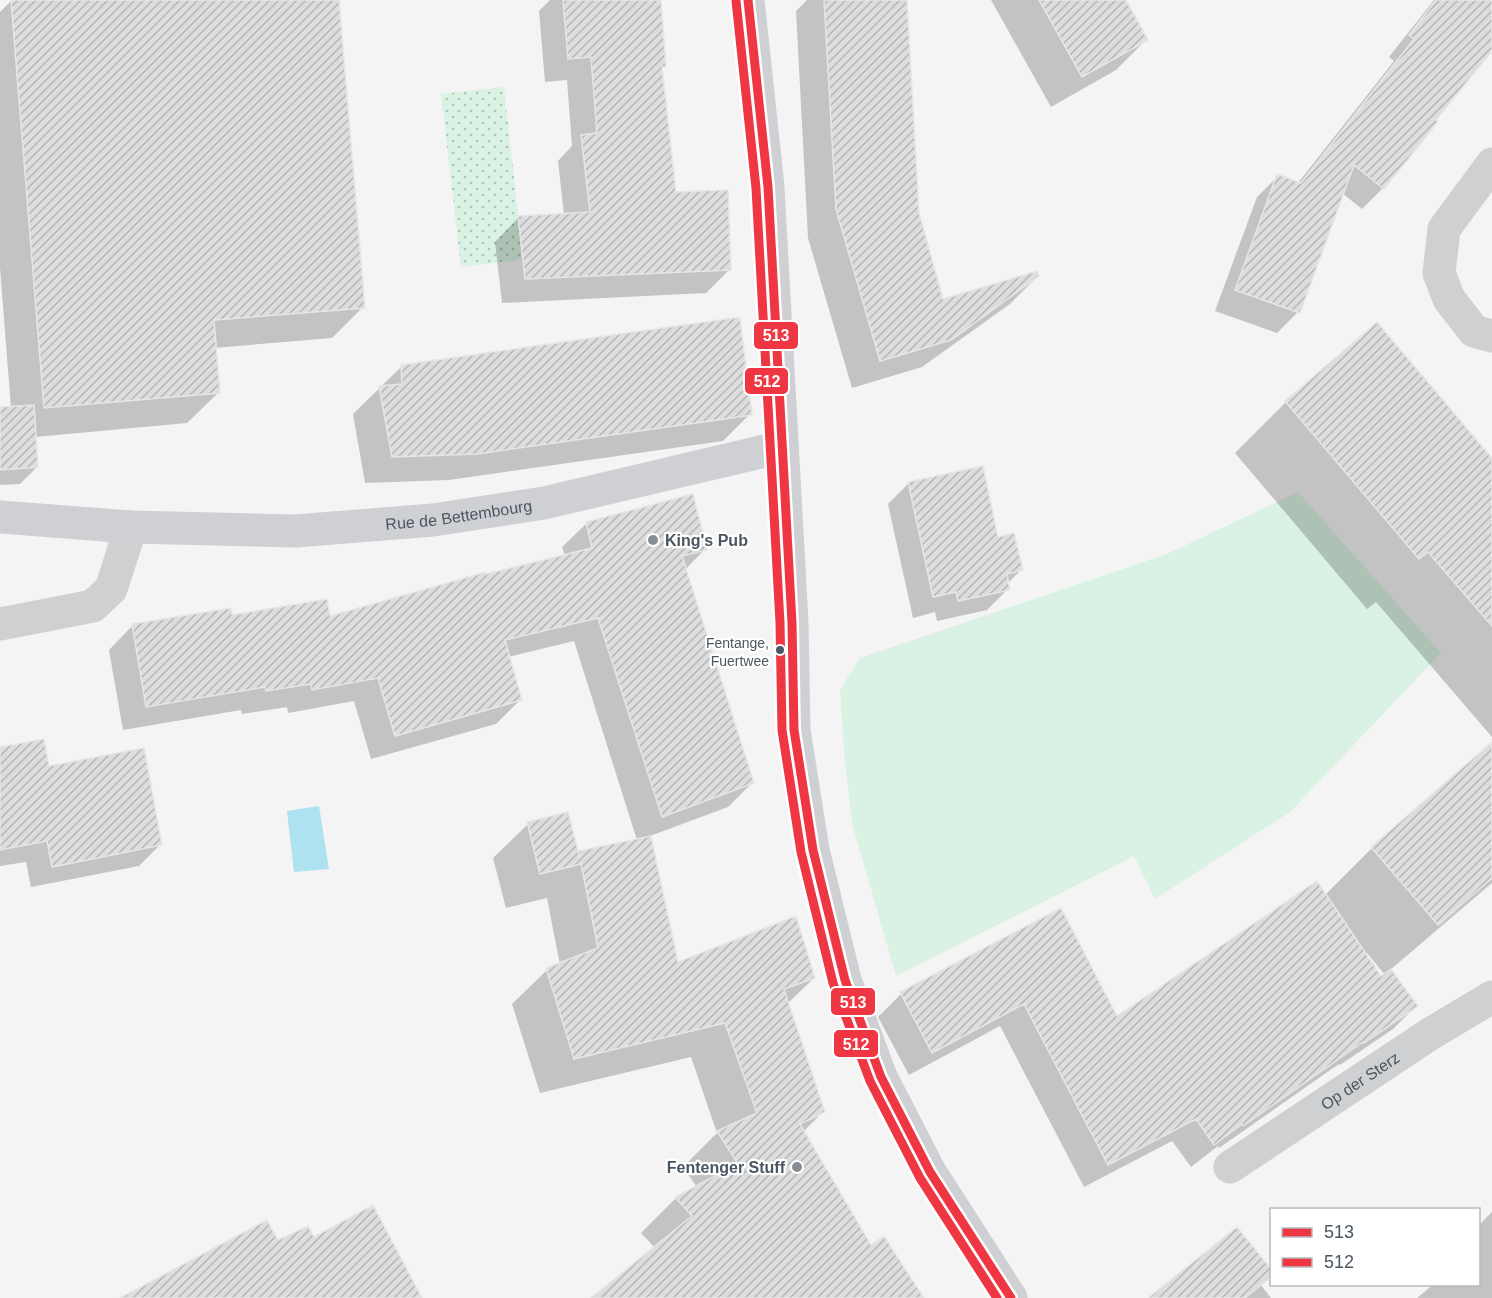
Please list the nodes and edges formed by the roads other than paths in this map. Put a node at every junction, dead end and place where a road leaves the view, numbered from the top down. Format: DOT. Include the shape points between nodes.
graph roads {
  1 [pos="748,0"];
  2 [pos="1492,164"];
  3 [pos="1492,336"];
  4 [pos="782,447"];
  5 [pos="0,517"];
  6 [pos="131,527"];
  7 [pos="0,624"];
  8 [pos="1492,997"];
  9 [pos="1230,1167"];
  10 [pos="1011,1298"];
  1 -- 4 [label="main road" via="768,187"];
  2 -- 3 [label="street" via="1444,229 1439,273 1449,299 1474,331"];
  4 -- 6 [label="main road, Rue de Bettembourg" via="544,503 433,520 295,531"];
  4 -- 10 [label="main road" via="794,730 813,850 845,980 881,1077 930,1172"];
  5 -- 6 [label="main road, Rue de Bettembourg"];
  6 -- 7 [label="street" via="111,589 93,606"];
  8 -- 9 [label="street, Op der Sterz"];
}
